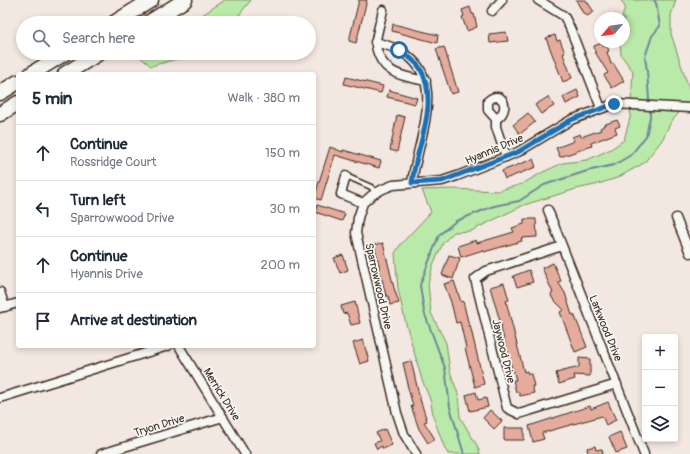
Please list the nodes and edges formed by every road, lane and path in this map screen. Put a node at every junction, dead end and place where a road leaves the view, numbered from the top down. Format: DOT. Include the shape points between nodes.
graph roads {
  1 [pos="151,0"];
  2 [pos="185,0"];
  3 [pos="502,0"];
  4 [pos="538,0"];
  5 [pos="383,10"];
  6 [pos="492,11"];
  7 [pos="125,16"];
  8 [pos="159,16"];
  9 [pos="375,42"];
  10 [pos="54,60"];
  11 [pos="88,60"];
  12 [pos="34,72"];
  13 [pos="68,72"];
  14 [pos="426,81"];
  15 [pos="16,83"];
  16 [pos="0,93"];
  17 [pos="16,104"];
  18 [pos="601,108"];
  19 [pos="690,108"];
  20 [pos="0,114"];
  21 [pos="496,120"];
  22 [pos="506,157"];
  23 [pos="346,176"];
  24 [pos="412,183"];
  25 [pos="376,193"];
  26 [pos="363,203"];
  27 [pos="548,210"];
  28 [pos="676,218"];
  29 [pos="562,246"];
  30 [pos="690,252"];
  31 [pos="0,292"];
  32 [pos="16,304"];
  33 [pos="2,308"];
  34 [pos="162,348"];
  35 [pos="180,348"];
  36 [pos="617,384"];
  37 [pos="0,398"];
  38 [pos="223,417"];
  39 [pos="101,454"];
  40 [pos="245,454"];
  41 [pos="416,454"];
  42 [pos="644,454"];
  1 -- 7 [label="highway"];
  2 -- 8 [label="highway"];
  3 -- 6 [label="street"];
  4 -- 18 [label="street" via="564,16"];
  5 -- 9 [label="street"];
  9 -- 14 [label="street" via="399,50 410,58 420,67"];
  9 -- 14 [label="street" via="376,51 385,66 403,76"];
  10 -- 12 [label="highway"];
  11 -- 13 [label="highway"];
  14 -- 24 [label="street" via="427,114"];
  15 -- 16 [label="highway"];
  17 -- 20 [label="highway"];
  18 -- 19 [label="street, Hyannis Drive" via="614,104"];
  18 -- 22 [label="street, Hyannis Drive" via="571,120"];
  21 -- 22 [label="street"];
  22 -- 24 [label="street, Hyannis Drive" via="442,181"];
  23 -- 25 [label="lane" via="371,187"];
  23 -- 26 [label="street" via="341,194"];
  24 -- 25 [label="street" via="393,185"];
  25 -- 26 [label="street"];
  26 -- 41 [label="street, Sparrowwood Drive" via="356,233 397,413 404,434"];
  27 -- 29 [label="street, Larkwood Drive"];
  28 -- 30 [label="street"];
  29 -- 36 [label="street, Larkwood Drive"];
  29 -- 36 [label="street, Jaywood Drive" via="486,271 475,279 507,408 519,414"];
  31 -- 33 [label="street"];
  32 -- 33 [label="street"];
  34 -- 37 [label="street"];
  35 -- 38 [label="street, Merrick Drive"];
  36 -- 42 [label="street, Larkwood Drive"];
  38 -- 39 [label="street, Tryon Drive"];
  38 -- 40 [label="street, Merrick Drive"];
}
